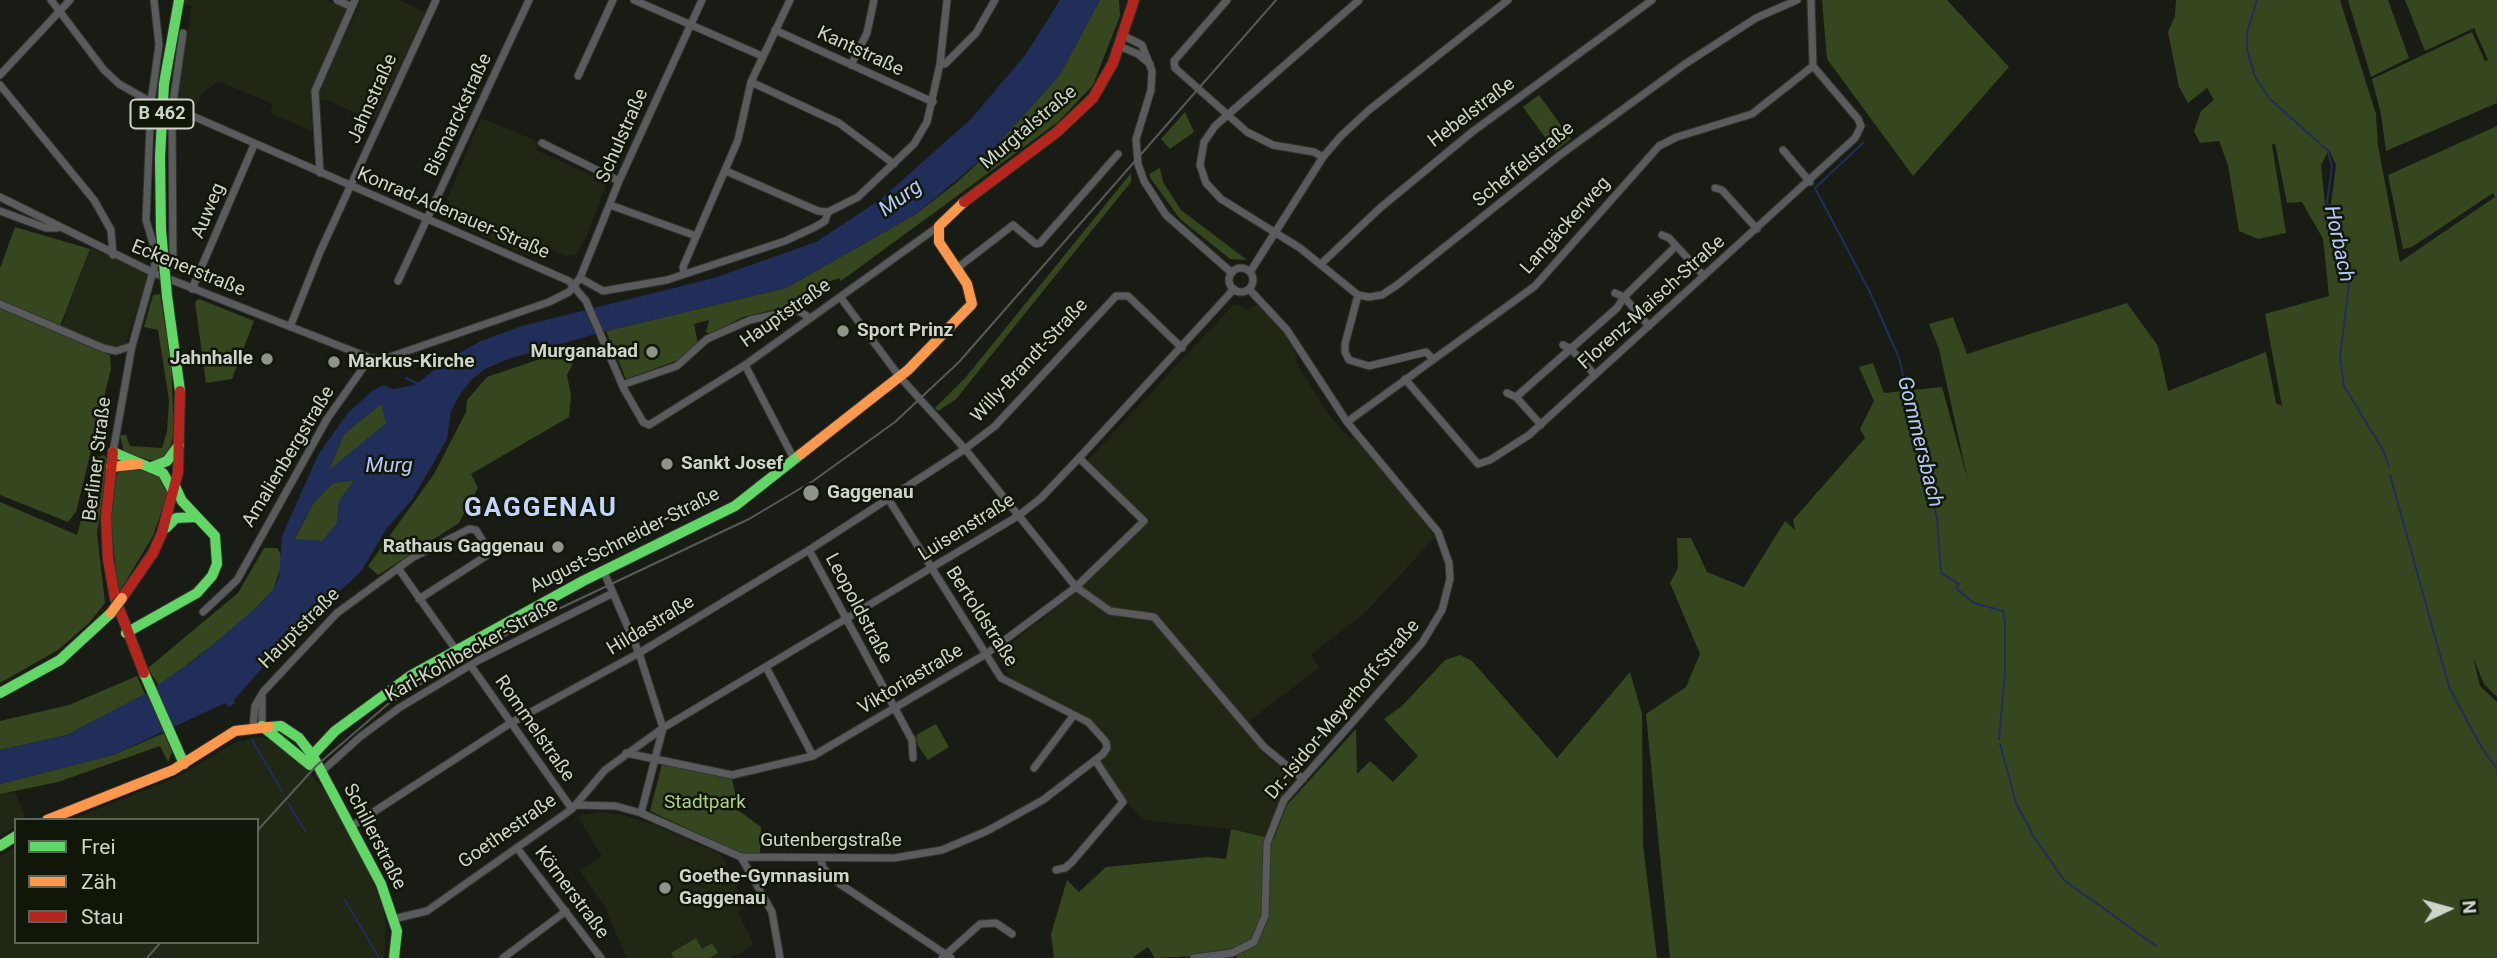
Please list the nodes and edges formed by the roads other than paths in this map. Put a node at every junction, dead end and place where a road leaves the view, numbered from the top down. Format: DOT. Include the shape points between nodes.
graph roads {
  1 [pos="51,0"];
  2 [pos="70,0"];
  3 [pos="154,0"];
  4 [pos="179,0"];
  5 [pos="337,0"];
  6 [pos="436,0"];
  7 [pos="529,0"];
  8 [pos="613,0"];
  9 [pos="634,0"];
  10 [pos="702,0"];
  11 [pos="790,0"];
  12 [pos="874,0"];
  13 [pos="947,0"];
  14 [pos="995,0"];
  15 [pos="1134,0"];
  16 [pos="1227,0"];
  17 [pos="1359,0"];
  18 [pos="1508,0"];
  19 [pos="1652,0"];
  20 [pos="1797,0"];
  21 [pos="1811,0"];
  22 [pos="354,3"];
  23 [pos="59,12"];
  24 [pos="691,24"];
  25 [pos="775,30"];
  26 [pos="183,33"];
  27 [pos="1120,41"];
  28 [pos="761,55"];
  29 [pos="940,64"];
  30 [pos="851,65"];
  31 [pos="1813,66"];
  32 [pos="0,75"];
  33 [pos="578,76"];
  34 [pos="751,82"];
  35 [pos="0,85"];
  36 [pos="151,102"];
  37 [pos="933,102"];
  38 [pos="172,107"];
  39 [pos="1227,114"];
  40 [pos="542,143"];
  41 [pos="254,145"];
  42 [pos="1783,150"];
  43 [pos="1118,154"];
  44 [pos="1323,158"];
  45 [pos="894,164"];
  46 [pos="726,171"];
  47 [pos="320,173"];
  48 [pos="619,180"];
  49 [pos="1810,182"];
  50 [pos="351,187"];
  51 [pos="1715,188"];
  52 [pos="0,197"];
  53 [pos="610,205"];
  54 [pos="0,211"];
  55 [pos="828,212"];
  56 [pos="428,220"];
  57 [pos="939,226"];
  58 [pos="62,229"];
  59 [pos="1757,229"];
  60 [pos="1277,233"];
  61 [pos="1662,235"];
  62 [pos="696,236"];
  63 [pos="1676,246"];
  64 [pos="113,255"];
  65 [pos="1321,264"];
  66 [pos="173,266"];
  67 [pos="956,269"];
  68 [pos="1250,272"];
  69 [pos="154,273"];
  70 [pos="684,273"];
  71 [pos="1232,273"];
  72 [pos="1704,276"];
  73 [pos="580,278"];
  74 [pos="398,281"];
  75 [pos="574,285"];
  76 [pos="192,289"];
  77 [pos="1234,289"];
  78 [pos="1249,289"];
  79 [pos="1615,293"];
  80 [pos="1358,295"];
  81 [pos="1624,297"];
  82 [pos="841,298"];
  83 [pos="0,304"];
  84 [pos="810,318"];
  85 [pos="1649,326"];
  86 [pos="290,327"];
  87 [pos="1563,345"];
  88 [pos="132,346"];
  89 [pos="1182,348"];
  90 [pos="1571,349"];
  91 [pos="370,358"];
  92 [pos="1433,359"];
  93 [pos="745,365"];
  94 [pos="1595,375"];
  95 [pos="899,376"];
  96 [pos="1405,379"];
  97 [pos="622,385"];
  98 [pos="1507,393"];
  99 [pos="1516,397"];
  100 [pos="1347,422"];
  101 [pos="649,425"];
  102 [pos="1541,425"];
  103 [pos="181,443"];
  104 [pos="965,449"];
  105 [pos="113,452"];
  106 [pos="1079,458"];
  107 [pos="794,459"];
  108 [pos="139,464"];
  109 [pos="111,467"];
  110 [pos="152,467"];
  111 [pos="174,489"];
  112 [pos="887,497"];
  113 [pos="1018,516"];
  114 [pos="198,517"];
  115 [pos="162,533"];
  116 [pos="809,550"];
  117 [pos="398,568"];
  118 [pos="931,569"];
  119 [pos="603,570"];
  120 [pos="1076,587"];
  121 [pos="613,593"];
  122 [pos="419,599"];
  123 [pos="204,612"];
  124 [pos="845,618"];
  125 [pos="126,633"];
  126 [pos="456,650"];
  127 [pos="639,653"];
  128 [pos="986,654"];
  129 [pos="471,666"];
  130 [pos="766,667"];
  131 [pos="0,694"];
  132 [pos="894,710"];
  133 [pos="1074,715"];
  134 [pos="509,724"];
  135 [pos="258,727"];
  136 [pos="663,728"];
  137 [pos="175,743"];
  138 [pos="1107,748"];
  139 [pos="204,750"];
  140 [pos="626,753"];
  141 [pos="307,755"];
  142 [pos="813,756"];
  143 [pos="657,757"];
  144 [pos="913,758"];
  145 [pos="1095,760"];
  146 [pos="184,764"];
  147 [pos="1034,768"];
  148 [pos="320,774"];
  149 [pos="1303,779"];
  150 [pos="574,807"];
  151 [pos="641,813"];
  152 [pos="52,818"];
  153 [pos="352,826"];
  154 [pos="517,848"];
  155 [pos="741,857"];
  156 [pos="821,860"];
  157 [pos="1056,870"];
  158 [pos="566,911"];
  159 [pos="393,919"];
  160 [pos="1012,934"];
  161 [pos="1232,955"];
  162 [pos="777,957"];
  163 [pos="946,957"];
  164 [pos="391,958"];
  165 [pos="503,958"];
  166 [pos="601,958"];
  167 [pos="1194,958"];
  1 -- 23 [label="street"];
  2 -- 23 [label="street"];
  3 -- 36 [label="street, Berliner Straße" via="159,45"];
  4 -- 103 [label="main road, B 462, bridge" via="164,84 160,157 161,230 180,383"];
  5 -- 22 [label="street"];
  6 -- 50 [label="street, Jahnstraße"];
  7 -- 56 [label="street, Bismarckstraße"];
  8 -- 33 [label="street"];
  9 -- 24 [label="street"];
  10 -- 24 [label="street, Schulstraße"];
  11 -- 25 [label="street"];
  12 -- 30 [label="street" via="867,33"];
  13 -- 29 [label="street"];
  14 -- 29 [label="street" via="976,33 945,65"];
  15 -- 27 [label="main road, Murgtalstraße"];
  16 -- 39 [label="street" via="1174,61 1175,68"];
  17 -- 39 [label="street"];
  18 -- 44 [label="street" via="1354,123"];
  19 -- 65 [label="street, Hebelstraße" via="1452,148"];
  20 -- 80 [label="street, Scheffelstraße" via="1727,36 1620,110 1397,285 1382,295"];
  21 -- 31 [label="street"];
  22 -- 47 [label="street" via="315,91"];
  23 -- 32 [label="street"];
  23 -- 36 [label="street" via="118,84"];
  24 -- 28 [label="street"];
  24 -- 48 [label="street, Schulstraße"];
  25 -- 28 [label="street"];
  25 -- 30 [label="street, Kantstraße"];
  26 -- 38 [label="street"];
  27 -- 57 [label="main road, Murgtalstraße" via="1106,78 1087,105 953,210"];
  27 -- 71 [label="street" via="1150,65 1151,90 1136,139 1144,181 1166,215"];
  28 -- 34 [label="street"];
  29 -- 37 [label="street"];
  30 -- 37 [label="street, Kantstraße"];
  31 -- 49 [label="street, Florenz-Maisch-Straße" via="1861,126 1855,138"];
  31 -- 92 [label="street, Langäckerweg" via="1752,114 1659,146 1535,286"];
  34 -- 45 [label="street" via="839,123"];
  34 -- 46 [label="street" via="746,115"];
  35 -- 64 [label="street" via="94,200 111,230"];
  36 -- 69 [label="street, Berliner Straße" via="146,220 156,247"];
  37 -- 45 [label="street" via="925,126"];
  38 -- 41 [label="street, Konrad-Adenauer-Straße"];
  38 -- 66 [label="street"];
  39 -- 44 [label="street" via="1261,140"];
  39 -- 60 [label="street" via="1202,148 1204,178 1222,199"];
  40 -- 48 [label="street"];
  41 -- 47 [label="street, Konrad-Adenauer-Straße"];
  41 -- 76 [label="street, Auweg"];
  42 -- 49 [label="street"];
  43 -- 67 [label="street" via="1041,243 1036,244 1013,225"];
  44 -- 60 [label="street"];
  45 -- 55 [label="street" via="858,197"];
  46 -- 55 [label="street"];
  46 -- 62 [label="street"];
  47 -- 50 [label="street, Konrad-Adenauer-Straße"];
  48 -- 53 [label="street, Schulstraße"];
  49 -- 59 [label="street, Florenz-Maisch-Straße"];
  50 -- 56 [label="street, Konrad-Adenauer-Straße"];
  50 -- 86 [label="street, Jahnstraße"];
  51 -- 59 [label="street"];
  52 -- 58 [label="street, Eckenerstraße"];
  53 -- 62 [label="street"];
  53 -- 73 [label="street, Schulstraße"];
  54 -- 58 [label="street" via="46,228"];
  55 -- 70 [label="street" via="815,227 785,241"];
  56 -- 74 [label="street, Bismarckstraße"];
  56 -- 75 [label="street, Konrad-Adenauer-Straße"];
  57 -- 67 [label="main road, August-Schneider-Straße" via="939,242"];
  57 -- 82 [label="street, Hauptstraße"];
  58 -- 64 [label="street, Eckenerstraße"];
  59 -- 72 [label="street, Florenz-Maisch-Straße"];
  60 -- 65 [label="street"];
  60 -- 68 [label="street"];
  61 -- 63 [label="street"];
  62 -- 70 [label="street" via="682,267"];
  63 -- 72 [label="street"];
  63 -- 81 [label="street"];
  64 -- 69 [label="street, Eckenerstraße"];
  65 -- 80 [label="street"];
  67 -- 95 [label="main road, August-Schneider-Straße" via="971,291 972,304"];
  68 -- 71 [label="street" via="1241,268"];
  68 -- 78 [label="street"];
  69 -- 76 [label="street, Eckenerstraße"];
  69 -- 88 [label="street, Berliner Straße"];
  70 -- 73 [label="street" via="603,291"];
  71 -- 77 [label="street"];
  72 -- 85 [label="street, Florenz-Maisch-Straße"];
  73 -- 75 [label="street, Schulstraße"];
  75 -- 91 [label="street" via="554,300 496,321 384,359"];
  75 -- 97 [label="street, Konrad-Adenauer-Straße" via="586,301"];
  76 -- 86 [label="street, Eckenerstraße"];
  77 -- 78 [label="street"];
  77 -- 89 [label="street, Luisenstraße"];
  78 -- 100 [label="street, Dr.-Isidor-Meyerhoff-Straße" via="1287,330"];
  79 -- 81 [label="street"];
  80 -- 92 [label="street" via="1345,344 1349,360 1370,366 1426,352"];
  81 -- 85 [label="street"];
  81 -- 90 [label="street"];
  82 -- 84 [label="street, Hauptstraße"];
  82 -- 95 [label="street"];
  83 -- 88 [label="street" via="103,348 116,351"];
  84 -- 93 [label="street, Hauptstraße"];
  84 -- 97 [label="street" via="797,310 750,320 708,339 677,366"];
  85 -- 94 [label="street, Florenz-Maisch-Straße"];
  86 -- 91 [label="street, Eckenerstraße"];
  87 -- 90 [label="street"];
  88 -- 105 [label="street, Berliner Straße"];
  89 -- 104 [label="street, Willy-Brandt-Straße" via="1128,296 1116,296 995,426"];
  89 -- 106 [label="street, Luisenstraße"];
  90 -- 94 [label="street"];
  90 -- 99 [label="street"];
  91 -- 123 [label="street, Amalienbergstraße" via="327,419 237,580"];
  92 -- 96 [label="street, Langäckerweg"];
  93 -- 101 [label="street, Hauptstraße"];
  93 -- 107 [label="street"];
  94 -- 102 [label="street, Florenz-Maisch-Straße"];
  95 -- 104 [label="street"];
  95 -- 107 [label="main road, August-Schneider-Straße"];
  96 -- 100 [label="street, Langäckerweg"];
  96 -- 102 [label="street, Florenz-Maisch-Straße" via="1478,464"];
  97 -- 101 [label="street, Konrad-Adenauer-Straße"];
  98 -- 99 [label="street"];
  99 -- 102 [label="street"];
  100 -- 149 [label="street, Dr.-Isidor-Meyerhoff-Straße" via="1438,532 1450,579 1442,610 1422,643"];
  103 -- 110 [label="main road" via="167,461"];
  103 -- 111 [label="main road, B 462"];
  104 -- 112 [label="street, Hildastraße"];
  104 -- 113 [label="street"];
  105 -- 108 [label="main road"];
  105 -- 109 [label="main road, Berliner Straße"];
  106 -- 113 [label="street, Luisenstraße"];
  106 -- 120 [label="street, Viktoriastraße" via="1144,521"];
  107 -- 119 [label="main road, August-Schneider-Straße" via="726,511"];
  108 -- 109 [label="main road"];
  108 -- 110 [label="main road"];
  109 -- 125 [label="main road, Berliner Straße" via="108,559"];
  110 -- 111 [label="main road" via="168,477"];
  111 -- 114 [label="main road"];
  111 -- 115 [label="main road, B 462"];
  112 -- 116 [label="street, Hildastraße"];
  112 -- 118 [label="street, Bertoldstraße"];
  113 -- 118 [label="street, Luisenstraße"];
  113 -- 120 [label="street"];
  114 -- 115 [label="main road" via="176,518"];
  114 -- 125 [label="main road" via="217,544 212,576 197,593"];
  115 -- 131 [label="main road, B 462, bridge" via="111,613 60,660"];
  116 -- 124 [label="street, Leopoldstraße"];
  116 -- 127 [label="street, Hildastraße"];
  117 -- 122 [label="street"];
  117 -- 122 [label="street, Hauptstraße" via="472,528 486,546 486,556"];
  117 -- 135 [label="street, Hauptstraße" via="337,613 263,692 255,706"];
  118 -- 124 [label="street, Luisenstraße"];
  118 -- 128 [label="street, Bertoldstraße"];
  119 -- 121 [label="street"];
  119 -- 126 [label="main road, August-Schneider-Straße"];
  120 -- 128 [label="street, Viktoriastraße"];
  120 -- 149 [label="street" via="1110,611 1153,617 1264,747"];
  121 -- 127 [label="street"];
  121 -- 129 [label="street, Karl-Kohlbecker-Straße"];
  122 -- 126 [label="street"];
  124 -- 130 [label="street, Luisenstraße"];
  124 -- 132 [label="street, Leopoldstraße"];
  125 -- 137 [label="main road, Berliner Straße"];
  126 -- 141 [label="main road, August-Schneider-Straße" via="410,676"];
  127 -- 134 [label="street, Hildastraße"];
  127 -- 136 [label="street"];
  128 -- 132 [label="street, Viktoriastraße"];
  128 -- 133 [label="street, Bertoldstraße" via="1006,683"];
  129 -- 134 [label="street, Rommelstraße"];
  129 -- 148 [label="street, Karl-Kohlbecker-Straße" via="379,722"];
  130 -- 136 [label="street, Luisenstraße"];
  130 -- 142 [label="street"];
  132 -- 142 [label="street, Viktoriastraße"];
  132 -- 144 [label="street, Leopoldstraße" via="912,740"];
  133 -- 138 [label="street, Bertoldstraße" via="1094,727"];
  133 -- 147 [label="street"];
  134 -- 150 [label="street, Rommelstraße"];
  134 -- 153 [label="street, Hildastraße"];
  135 -- 139 [label="main road" via="235,731"];
  135 -- 141 [label="main road"];
  136 -- 140 [label="street, Goethestraße"];
  136 -- 143 [label="street"];
  137 -- 139 [label="main road"];
  137 -- 146 [label="main road, Berliner Straße"];
  138 -- 145 [label="street, Gutenbergstraße"];
  139 -- 146 [label="main road"];
  140 -- 143 [label="street, Viktoriastraße"];
  140 -- 150 [label="street, Goethestraße"];
  141 -- 148 [label="main road, Schillerstraße"];
  142 -- 143 [label="street, Viktoriastraße" via="733,775"];
  143 -- 151 [label="street"];
  145 -- 156 [label="street, Gutenbergstraße" via="1034,806 942,850 894,858"];
  145 -- 157 [label="street" via="1123,802 1072,862"];
  146 -- 152 [label="main road"];
  148 -- 153 [label="main road, Schillerstraße"];
  149 -- 161 [label="street, Dr.-Isidor-Meyerhoff-Straße" via="1284,800 1267,843 1261,930 1254,942"];
  150 -- 151 [label="street, Gutenbergstraße" via="616,806"];
  150 -- 154 [label="street, Goethestraße"];
  151 -- 155 [label="street, Gutenbergstraße"];
  153 -- 159 [label="main road, Schillerstraße"];
  154 -- 158 [label="street, Körnerstraße"];
  154 -- 159 [label="street, Goethestraße" via="427,911"];
  155 -- 156 [label="street, Gutenbergstraße"];
  155 -- 162 [label="street" via="772,912"];
  156 -- 163 [label="street" via="840,884"];
  158 -- 165 [label="street"];
  158 -- 166 [label="street, Körnerstraße"];
  159 -- 164 [label="main road"];
  160 -- 163 [label="street" via="1003,926 985,922"];
  161 -- 167 [label="street"];
}
